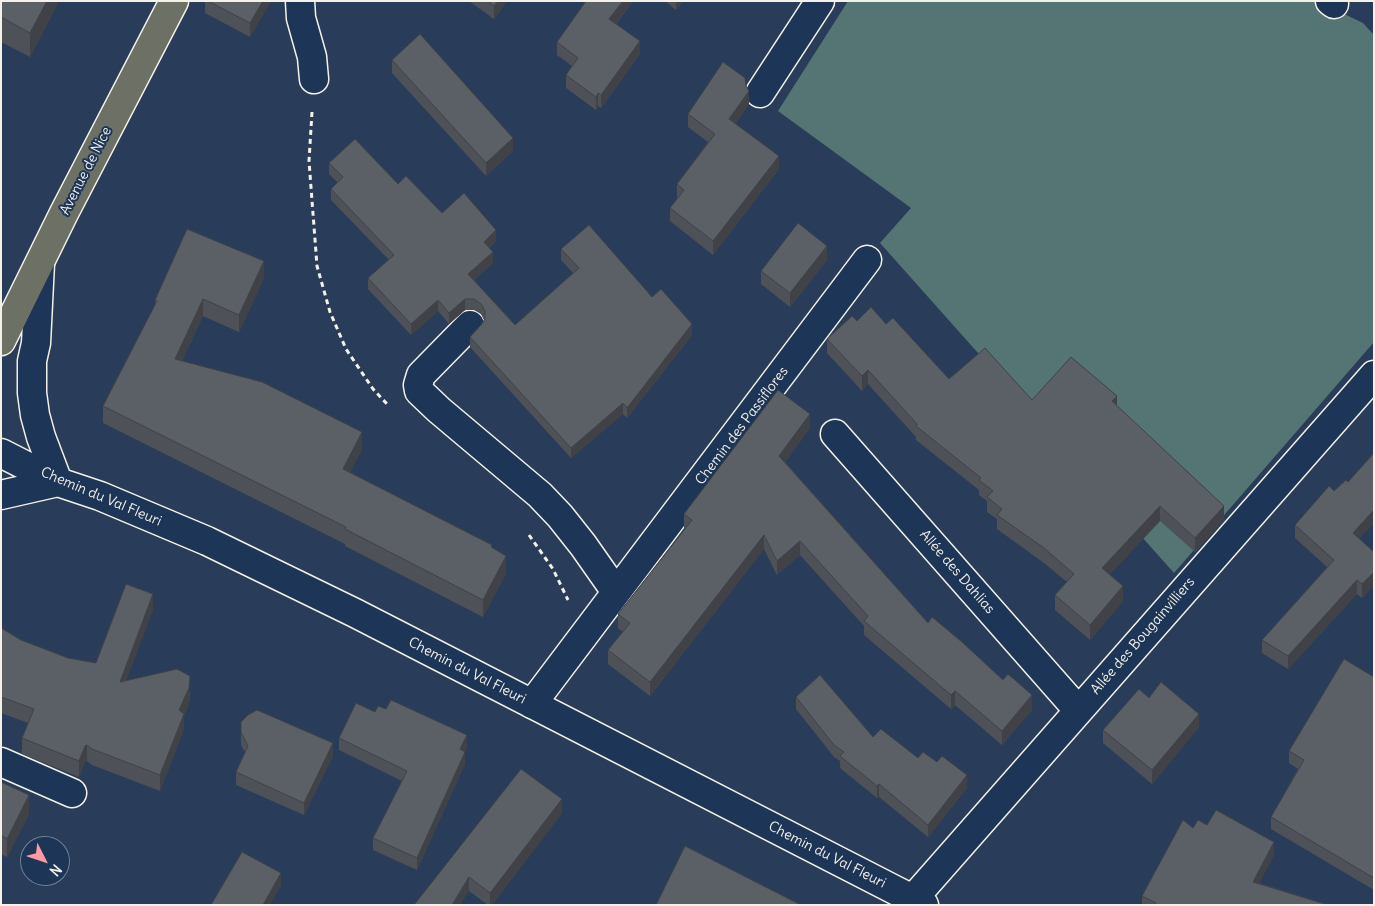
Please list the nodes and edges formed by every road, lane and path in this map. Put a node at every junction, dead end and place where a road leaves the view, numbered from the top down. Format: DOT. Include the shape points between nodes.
graph roads {
  1 [pos="174,1"];
  2 [pos="300,1"];
  3 [pos="820,1"];
  4 [pos="314,78"];
  5 [pos="760,93"];
  6 [pos="867,260"];
  7 [pos="40,263"];
  8 [pos="470,325"];
  9 [pos="1,341"];
  10 [pos="1374,375"];
  11 [pos="835,434"];
  12 [pos="1,453"];
  13 [pos="58,482"];
  14 [pos="1,495"];
  15 [pos="616,592"];
  16 [pos="532,704"];
  17 [pos="1078,710"];
  18 [pos="1,762"];
  19 [pos="72,793"];
  20 [pos="919,902"];
  1 -- 7 [label="main road, Avenue de Nice"];
  2 -- 4 [label="street"];
  3 -- 5 [label="street"];
  6 -- 15 [label="street, Chemin des Passiflores"];
  7 -- 9 [label="main road, Avenue de Nice"];
  7 -- 13 [label="street" via="32,393 41,437"];
  8 -- 15 [label="street" via="421,375 419,391 540,495 571,530"];
  10 -- 17 [label="street, Allée des Bougainvilliers"];
  11 -- 17 [label="street, Allée des Dahlias"];
  12 -- 13 [label="street, Chemin du Val Fleuri"];
  13 -- 14 [label="street"];
  13 -- 16 [label="street, Chemin du Val Fleuri" via="100,496 207,542"];
  15 -- 16 [label="street, Chemin des Passiflores"];
  16 -- 20 [label="street, Chemin du Val Fleuri"];
  17 -- 20 [label="street, Allée des Bougainvilliers"];
  18 -- 19 [label="street"];
}
